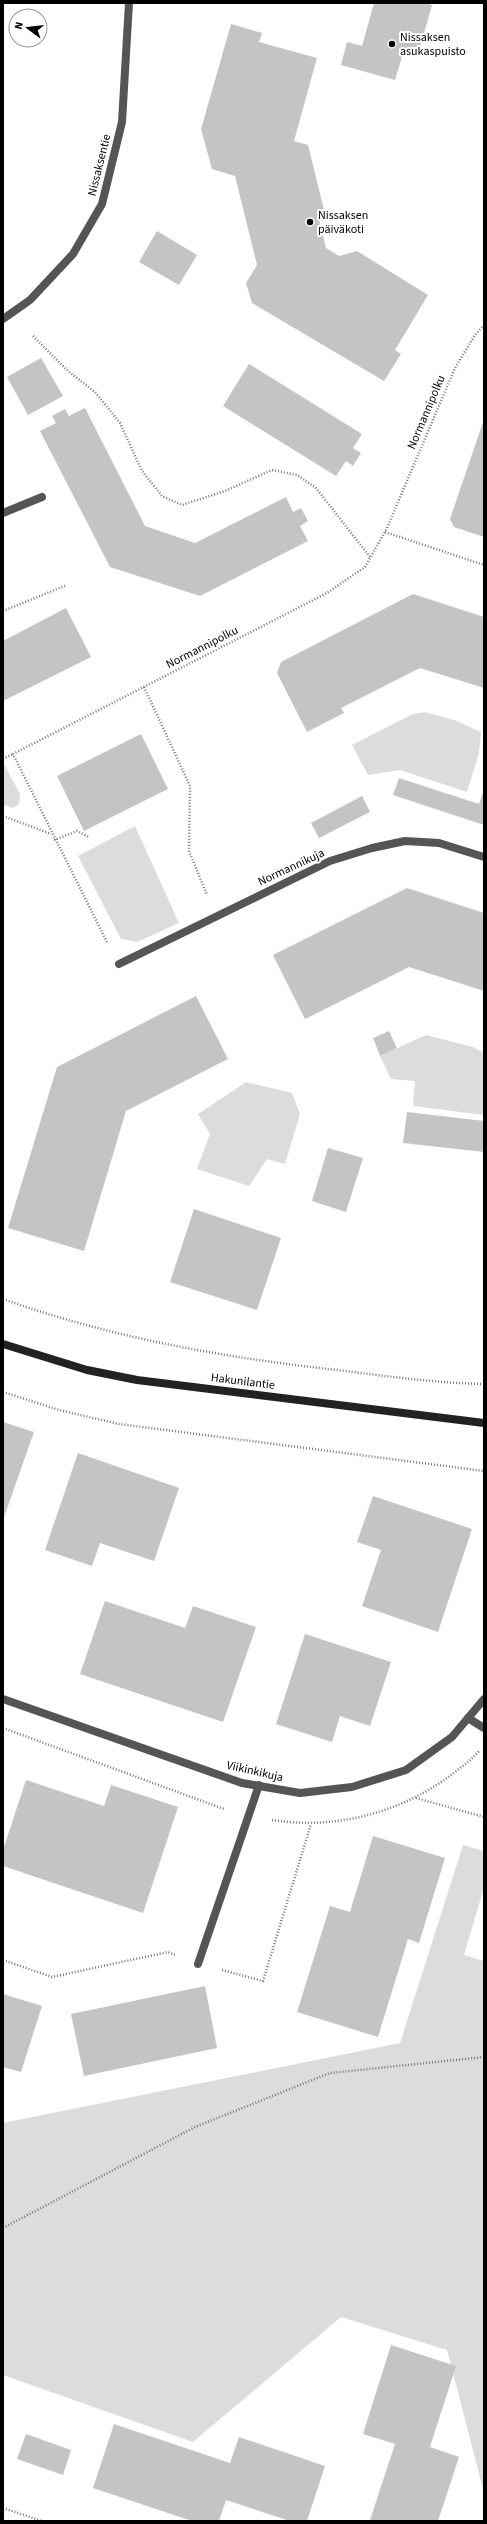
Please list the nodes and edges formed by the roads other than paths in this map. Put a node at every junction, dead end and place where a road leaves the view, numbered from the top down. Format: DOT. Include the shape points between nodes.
graph roads {
  1 [pos="129,3"];
  2 [pos="3,319"];
  3 [pos="42,497"];
  4 [pos="3,513"];
  5 [pos="484,857"];
  6 [pos="119,964"];
  7 [pos="3,1344"];
  8 [pos="484,1423"];
  9 [pos="3,1699"];
  10 [pos="484,1699"];
  11 [pos="468,1718"];
  12 [pos="484,1728"];
  13 [pos="259,1785"];
  14 [pos="198,1964"];
  1 -- 2 [label="street, Nissaksentie" via="122,122 102,204 73,254 30,300"];
  3 -- 4 [label="street"];
  5 -- 6 [label="street, Normannikuja" via="439,843 405,841 372,848 330,861"];
  7 -- 8 [label="street, Hakunilantie" via="87,1370 137,1380"];
  9 -- 13 [label="street, Viikinkikuja" via="242,1783"];
  10 -- 11 [label="street, Viikinkikuja"];
  11 -- 12 [label="street"];
  11 -- 13 [label="street, Viikinkikuja" via="452,1737 406,1770 352,1787 300,1793"];
  13 -- 14 [label="street"];
}
